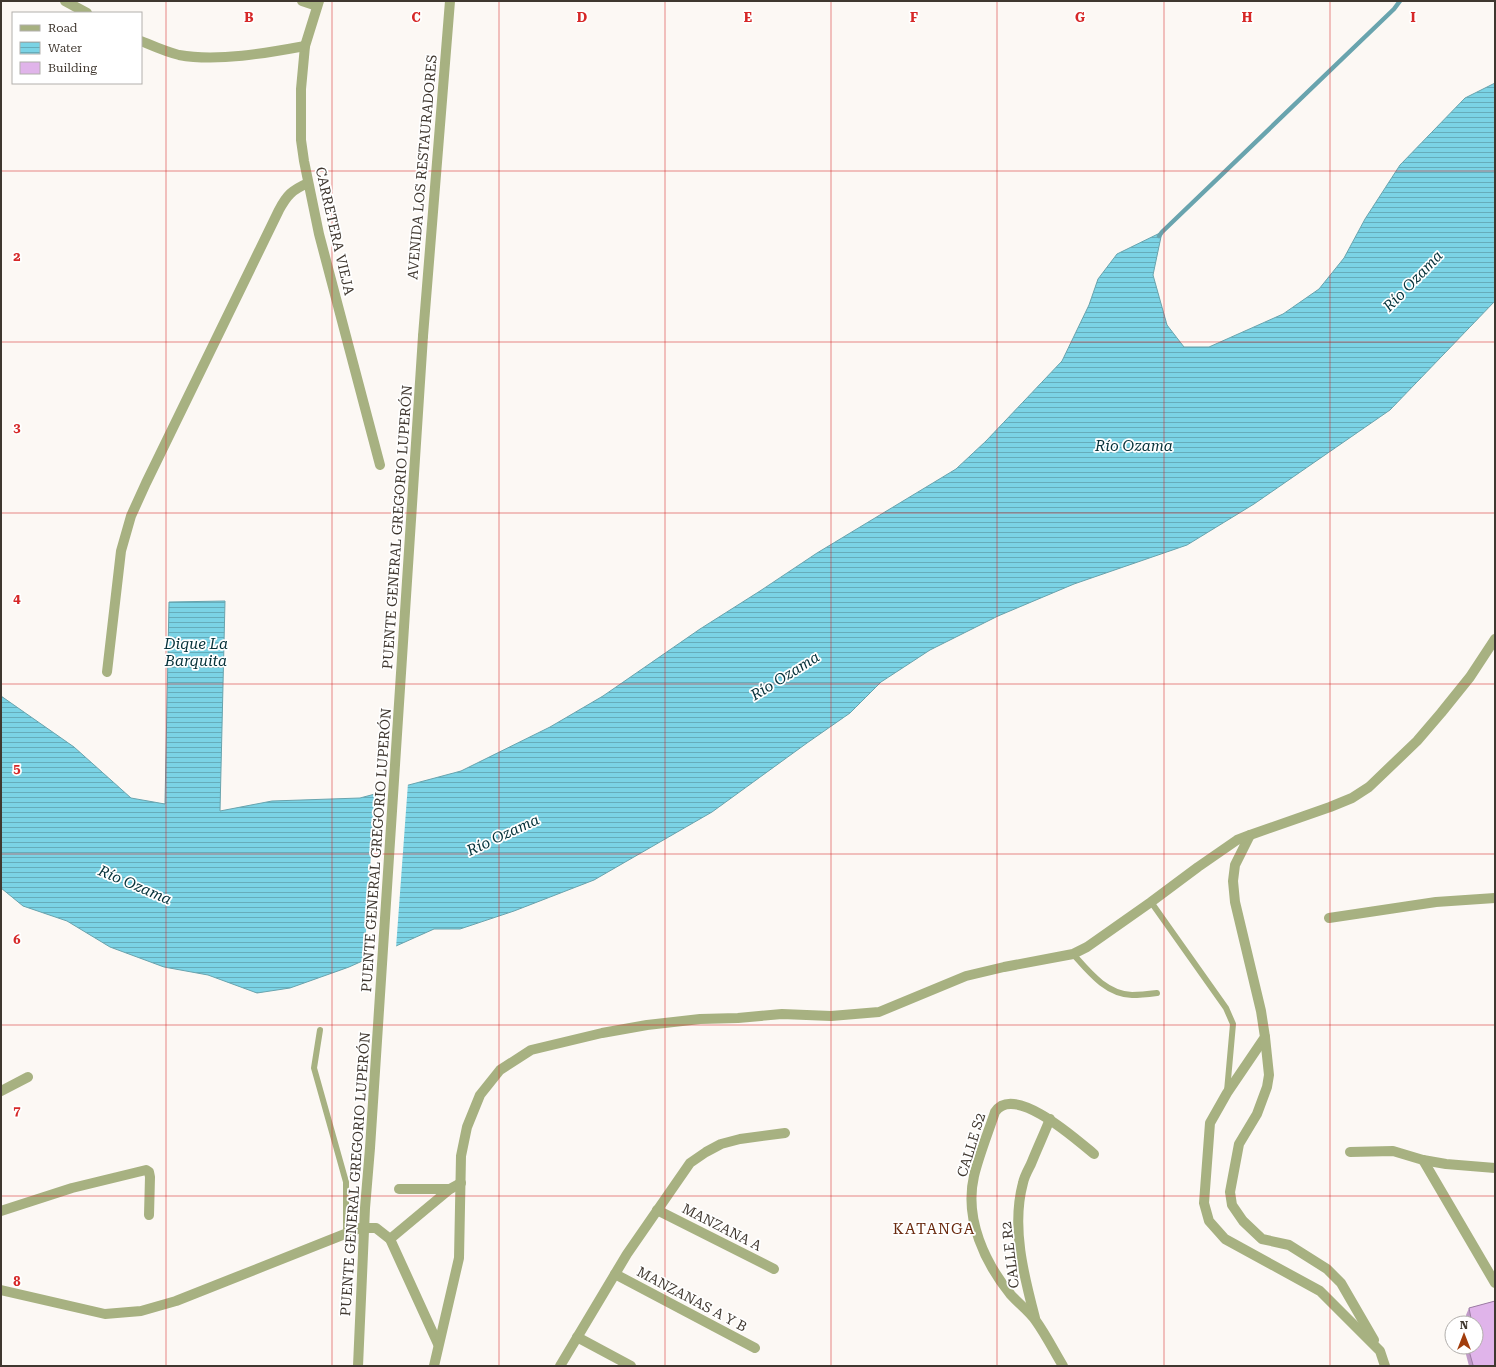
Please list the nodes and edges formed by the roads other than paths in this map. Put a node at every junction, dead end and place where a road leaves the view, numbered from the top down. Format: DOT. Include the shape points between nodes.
graph roads {
  1 [pos="65,1"];
  2 [pos="302,1"];
  3 [pos="450,1"];
  4 [pos="318,4"];
  5 [pos="85,12"];
  6 [pos="142,41"];
  7 [pos="305,46"];
  8 [pos="308,183"];
  9 [pos="423,336"];
  10 [pos="380,465"];
  11 [pos="1495,639"];
  12 [pos="107,672"];
  13 [pos="1250,834"];
  14 [pos="1495,898"];
  15 [pos="1151,902"];
  16 [pos="1329,918"];
  17 [pos="1073,954"];
  18 [pos="1157,994"];
  19 [pos="320,1030"];
  20 [pos="1265,1037"];
  21 [pos="28,1077"];
  22 [pos="1,1091"];
  23 [pos="1226,1093"];
  24 [pos="1050,1119"];
  25 [pos="785,1133"];
  26 [pos="1350,1152"];
  27 [pos="1094,1154"];
  28 [pos="1423,1160"];
  29 [pos="1495,1168"];
  30 [pos="461,1182"];
  31 [pos="399,1189"];
  32 [pos="450,1189"];
  33 [pos="657,1210"];
  34 [pos="1,1211"];
  35 [pos="149,1215"];
  36 [pos="346,1232"];
  37 [pos="390,1239"];
  38 [pos="774,1269"];
  39 [pos="615,1274"];
  40 [pos="1495,1283"];
  41 [pos="1,1290"];
  42 [pos="1036,1320"];
  43 [pos="578,1337"];
  44 [pos="438,1344"];
  45 [pos="755,1348"];
  46 [pos="1380,1351"];
  47 [pos="358,1366"];
  48 [pos="434,1366"];
  49 [pos="560,1366"];
  50 [pos="631,1366"];
  51 [pos="1063,1366"];
  52 [pos="1385,1366"];
  1 -- 5 [label="street"];
  2 -- 4 [label="street"];
  3 -- 9 [label="street, AVENIDA LOS RESTAURADORES"];
  4 -- 7 [label="street, CARRETERA VIEJA"];
  6 -- 7 [label="street" via="162,50 198,57 239,56"];
  7 -- 8 [label="street, CARRETERA VIEJA" via="301,89 301,140"];
  8 -- 10 [label="street, CARRETERA VIEJA"];
  8 -- 12 [label="street" via="294,190 279,210 132,516 121,551"];
  9 -- 47 [label="street, PUENTE GENERAL GREGORIO LUPERÓN, bridge" via="365,1208"];
  11 -- 13 [label="street" via="1470,677 1441,713 1417,741 1369,787 1352,798 1330,807"];
  13 -- 15 [label="street" via="1223,849"];
  13 -- 20 [label="street" via="1235,865 1233,882 1235,902"];
  14 -- 16 [label="street" via="1436,902"];
  15 -- 17 [label="street"];
  15 -- 23 [label="lane" via="1226,1008 1233,1024"];
  17 -- 18 [label="lane" via="1093,977 1110,989 1130,995"];
  17 -- 30 [label="street" via="966,976 879,1012 831,1016 782,1014 700,1019 602,1033 530,1050 500,1070 480,1095 467,1127 461,1156"];
  19 -- 36 [label="lane" via="314,1068 346,1182"];
  20 -- 23 [label="street"];
  20 -- 46 [label="street" via="1269,1075 1267,1087 1257,1114 1239,1144 1230,1192 1232,1205 1243,1221 1262,1239 1289,1245 1327,1269 1342,1283"];
  21 -- 22 [label="street"];
  23 -- 46 [label="street" via="1210,1122 1204,1203 1209,1221 1225,1239 1320,1291"];
  24 -- 27 [label="street"];
  24 -- 42 [label="street, CALLE R2" via="1023,1183 1019,1207 1022,1256"];
  24 -- 42 [label="street, CALLE S2" via="1016,1104 998,1108 974,1177 972,1201 974,1218 986,1258 1012,1296"];
  25 -- 33 [label="street" via="740,1139 721,1144 706,1152 690,1163"];
  26 -- 28 [label="street" via="1393,1151"];
  28 -- 29 [label="street"];
  28 -- 40 [label="street"];
  30 -- 32 [label="street"];
  30 -- 44 [label="street" via="459,1258"];
  31 -- 32 [label="street"];
  32 -- 37 [label="street"];
  33 -- 38 [label="street, MANZANA A"];
  33 -- 39 [label="street"];
  34 -- 35 [label="street" via="72,1188 146,1170 150,1172"];
  36 -- 37 [label="street" via="360,1228 376,1228"];
  36 -- 41 [label="street" via="176,1301 141,1311 105,1314"];
  37 -- 44 [label="street"];
  39 -- 43 [label="street"];
  39 -- 45 [label="street, MANZANAS A Y B"];
  42 -- 51 [label="street"];
  43 -- 49 [label="street"];
  43 -- 50 [label="street"];
  44 -- 48 [label="street"];
  46 -- 52 [label="street"];
}
